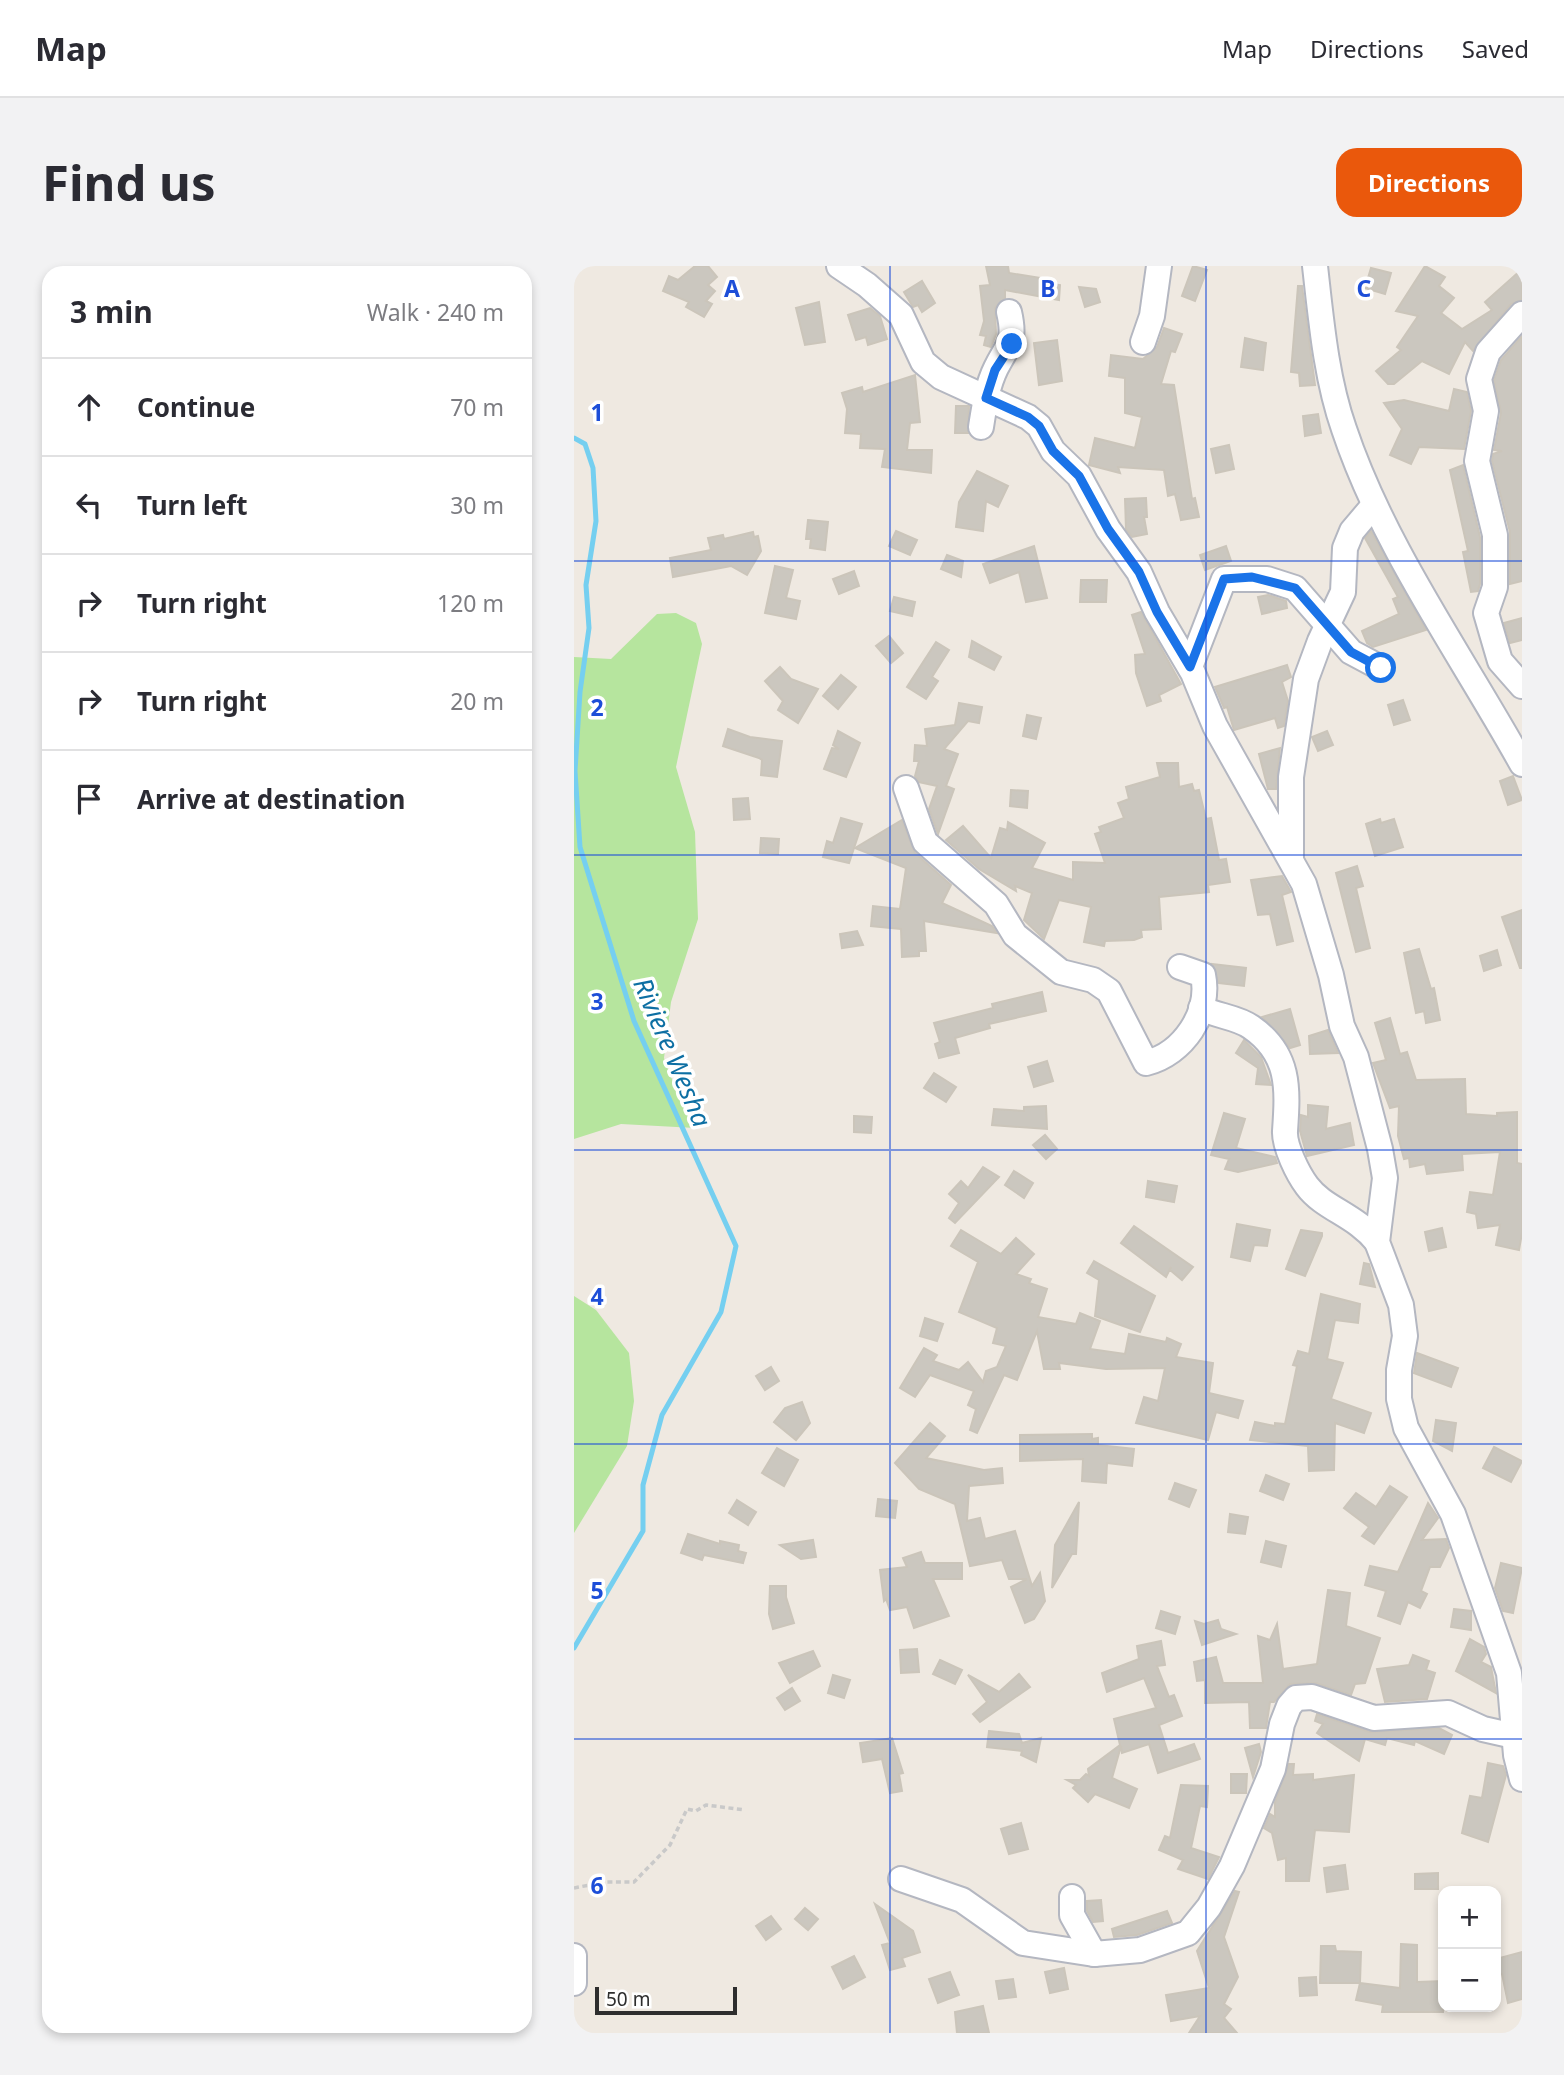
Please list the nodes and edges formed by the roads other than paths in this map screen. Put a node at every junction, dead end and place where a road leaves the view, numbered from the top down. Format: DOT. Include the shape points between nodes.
graph roads {
  1 [pos="839,266"];
  2 [pos="1159,266"];
  3 [pos="1315,266"];
  4 [pos="1009,312"];
  5 [pos="1522,314"];
  6 [pos="1143,342"];
  7 [pos="986,398"];
  8 [pos="981,427"];
  9 [pos="1374,505"];
  10 [pos="1326,627"];
  11 [pos="1190,667"];
  12 [pos="1381,668"];
  13 [pos="1522,686"];
  14 [pos="1521,759"];
  15 [pos="906,788"];
  16 [pos="1291,859"];
  17 [pos="1180,967"];
  18 [pos="1201,1009"];
  19 [pos="1377,1242"];
  20 [pos="1514,1737"];
  21 [pos="1522,1779"];
  22 [pos="901,1879"];
  23 [pos="1072,1897"];
  24 [pos="1094,1954"];
  25 [pos="574,1956"];
  26 [pos="574,1983"];
  1 -- 7 [label="street" via="901,316 923,362 941,377"];
  2 -- 6 [label="street"];
  3 -- 9 [label="street" via="1343,428"];
  4 -- 7 [label="street" via="1012,344 995,370"];
  5 -- 13 [label="street" via="1488,352 1479,379 1486,411 1477,461 1495,534 1495,587 1486,613 1500,662"];
  7 -- 8 [label="street"];
  7 -- 11 [label="street" via="1039,426 1053,451 1079,476 1139,572"];
  9 -- 10 [label="street" via="1352,531 1345,548 1343,592"];
  9 -- 14 [label="street"];
  10 -- 11 [label="street" via="1295,588 1252,577 1224,579"];
  10 -- 12 [label="street" via="1351,652"];
  10 -- 16 [label="street" via="1306,680 1295,744"];
  11 -- 16 [label="street" via="1215,726"];
  15 -- 18 [label="street" via="925,842 996,904 1015,934 1061,972 1093,980 1109,991 1146,1063 1160,1060 1183,1042"];
  16 -- 19 [label="street" via="1314,914 1380,1149 1385,1178"];
  17 -- 18 [label="street" via="1203,975"];
  18 -- 19 [label="street" via="1250,1026 1273,1044 1282,1063 1289,1118 1285,1133 1306,1185 1320,1200 1364,1226"];
  19 -- 20 [label="street" via="1401,1305 1405,1336 1399,1399 1406,1428 1453,1514 1478,1578 1509,1673"];
  20 -- 21 [label="street"];
  20 -- 24 [label="street" via="1483,1730 1448,1713 1374,1718 1312,1696 1296,1699 1282,1724 1273,1769 1232,1866 1209,1907 1188,1933 1140,1950"];
  22 -- 24 [label="street" via="962,1900 1015,1939"];
  23 -- 24 [label="street" via="1072,1915"];
  25 -- 26 [label="street"];
}
